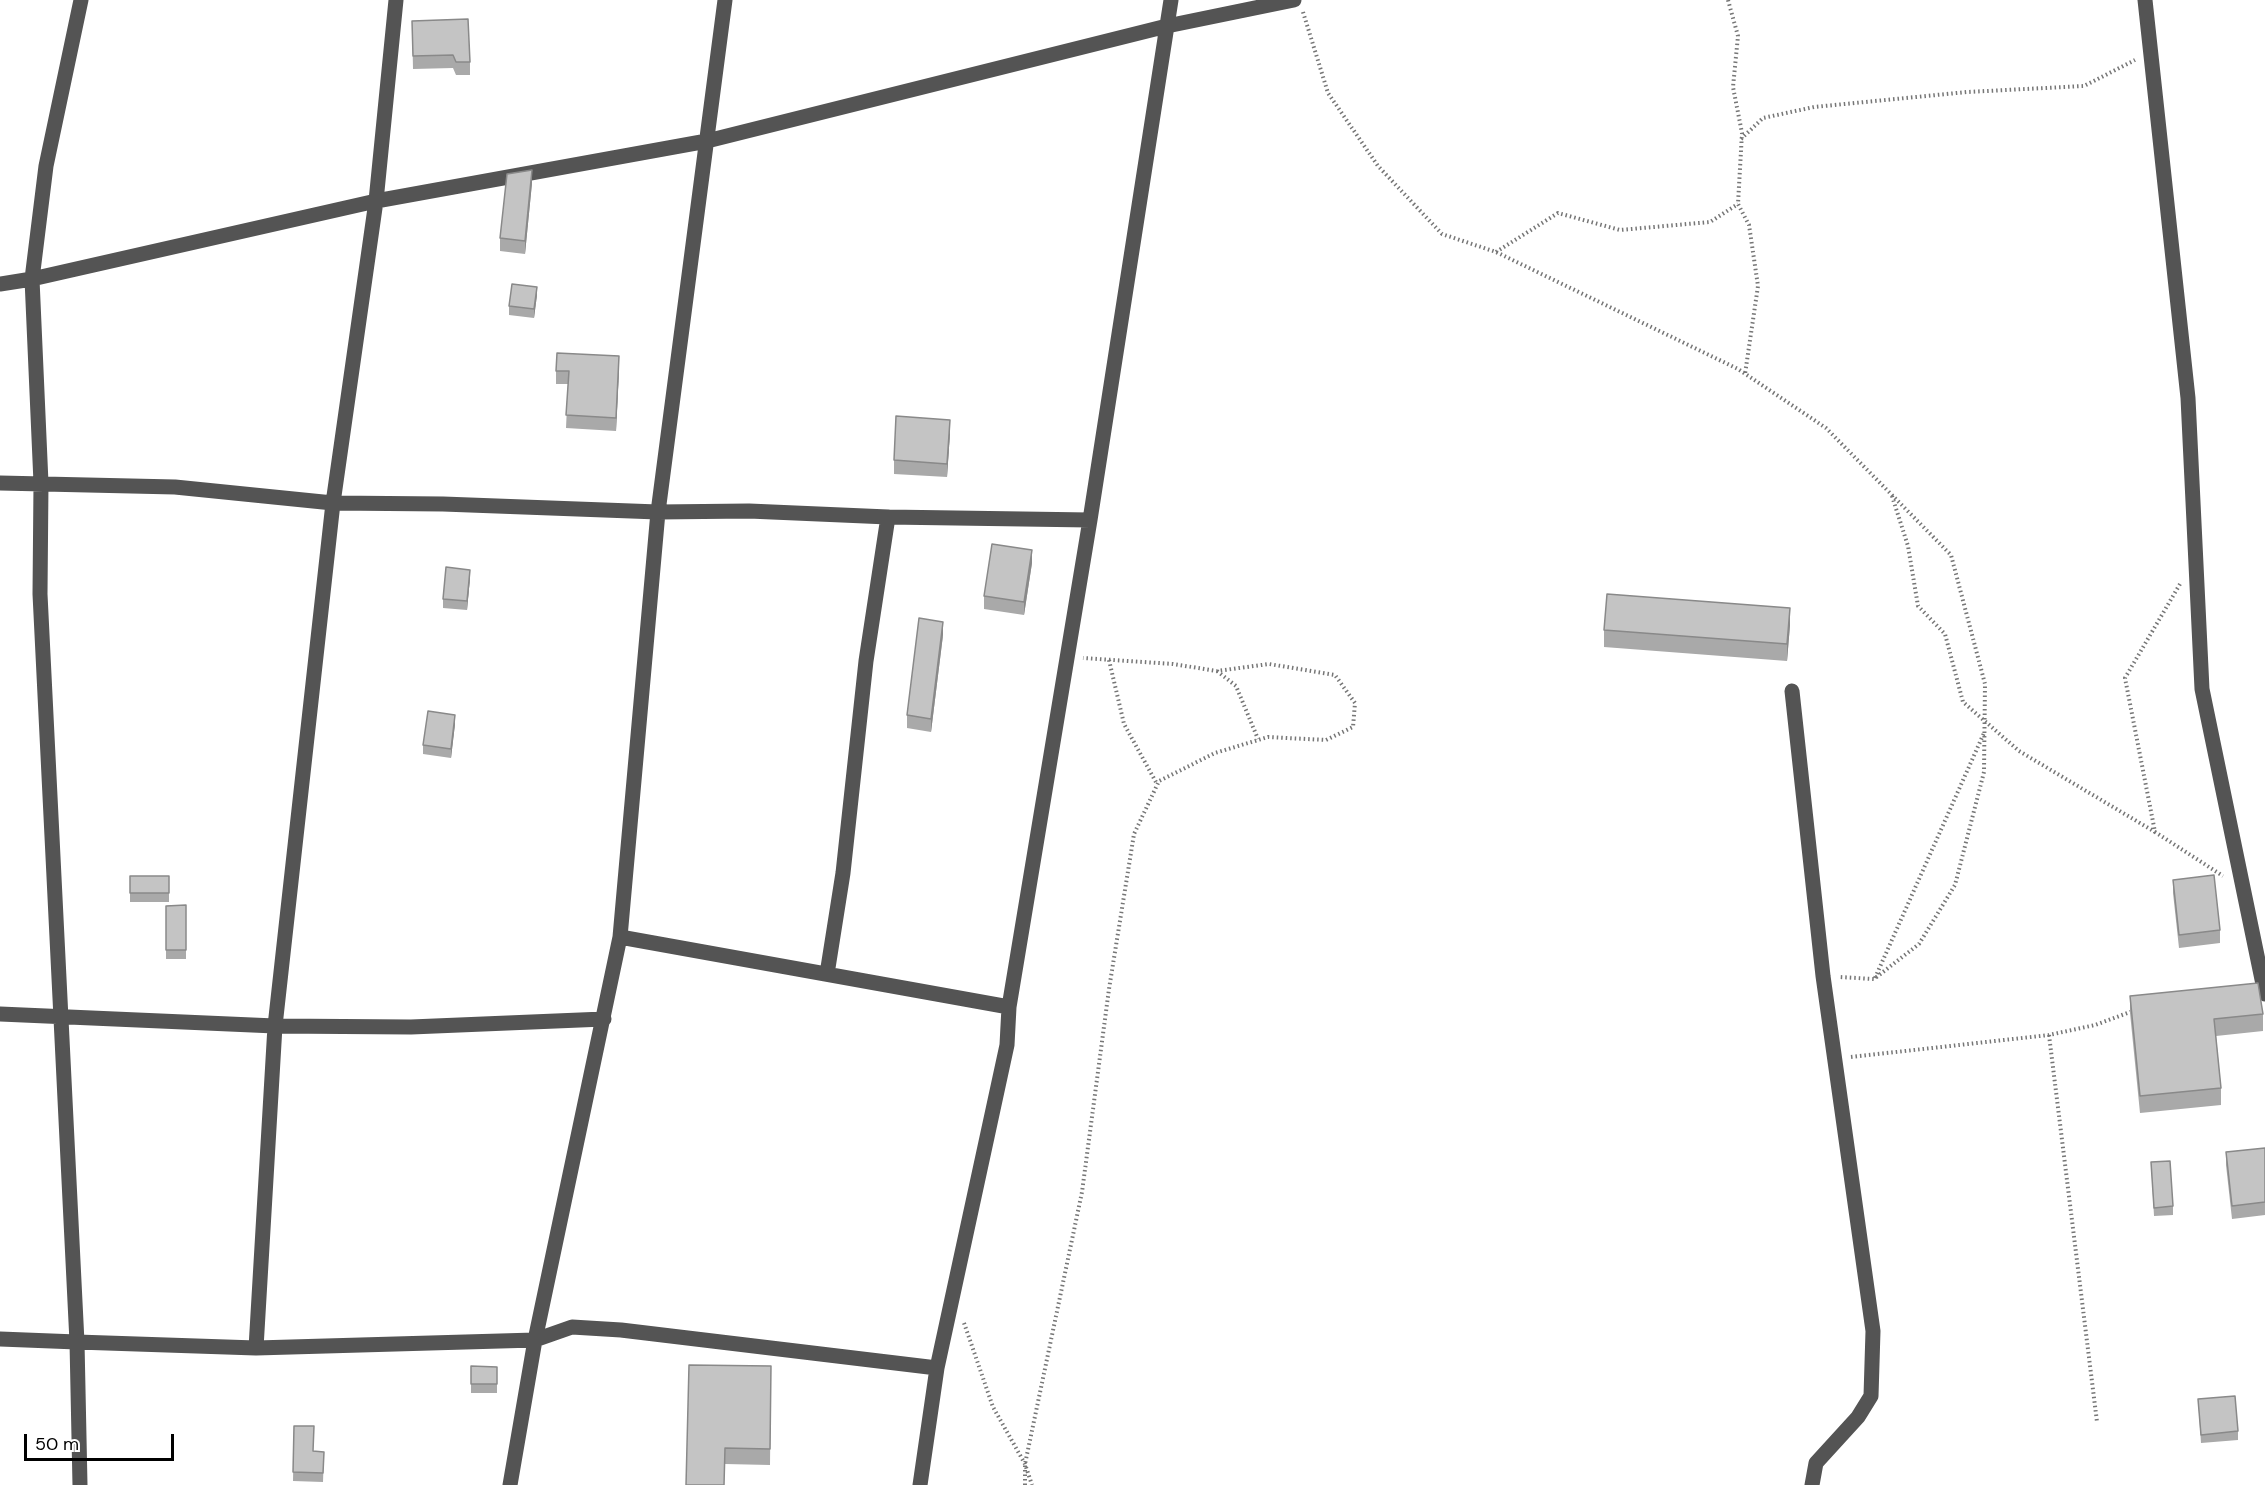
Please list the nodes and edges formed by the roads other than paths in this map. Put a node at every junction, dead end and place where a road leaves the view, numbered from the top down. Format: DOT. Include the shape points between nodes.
graph roads {
  1 [pos="81,0"];
  2 [pos="396,0"];
  3 [pos="725,0"];
  4 [pos="1171,0"];
  5 [pos="2145,0"];
  6 [pos="1298,5"];
  7 [pos="1167,26"];
  8 [pos="707,141"];
  9 [pos="376,201"];
  10 [pos="32,279"];
  11 [pos="0,284"];
  12 [pos="0,483"];
  13 [pos="41,483"];
  14 [pos="333,502"];
  15 [pos="658,512"];
  16 [pos="888,517"];
  17 [pos="1090,520"];
  18 [pos="1792,691"];
  19 [pos="620,937"];
  20 [pos="827,974"];
  21 [pos="2265,994"];
  22 [pos="1009,1007"];
  23 [pos="0,1014"];
  24 [pos="63,1017"];
  25 [pos="604,1019"];
  26 [pos="275,1026"];
  27 [pos="0,1339"];
  28 [pos="535,1340"];
  29 [pos="76,1342"];
  30 [pos="256,1347"];
  31 [pos="937,1368"];
  32 [pos="80,1485"];
  33 [pos="510,1485"];
  34 [pos="920,1485"];
  35 [pos="1812,1485"];
  1 -- 10 [label="street" via="46,166"];
  2 -- 9 [label="street"];
  3 -- 8 [label="street"];
  4 -- 7 [label="street"];
  5 -- 21 [label="street" via="2188,398 2202,689"];
  6 -- 7 [label="street"];
  7 -- 8 [label="street"];
  7 -- 17 [label="street"];
  8 -- 9 [label="street"];
  8 -- 15 [label="street"];
  9 -- 10 [label="street"];
  9 -- 14 [label="street"];
  10 -- 11 [label="street"];
  10 -- 13 [label="street"];
  12 -- 13 [label="street"];
  13 -- 14 [label="street" via="175,487"];
  13 -- 24 [label="street" via="41,618"];
  14 -- 15 [label="street"];
  14 -- 26 [label="street"];
  15 -- 16 [label="street"];
  15 -- 19 [label="street"];
  16 -- 17 [label="street"];
  16 -- 20 [label="street" via="870,628 847,841"];
  17 -- 22 [label="street"];
  18 -- 35 [label="street" via="1823,976 1874,1331 1871,1396 1858,1417 1816,1463"];
  19 -- 20 [label="street"];
  19 -- 25 [label="street"];
  20 -- 22 [label="street"];
  22 -- 31 [label="street" via="1007,1045"];
  23 -- 24 [label="street"];
  24 -- 26 [label="street"];
  24 -- 29 [label="street"];
  25 -- 26 [label="street" via="411,1027"];
  25 -- 28 [label="street"];
  26 -- 30 [label="street"];
  27 -- 29 [label="street"];
  28 -- 30 [label="street"];
  28 -- 31 [label="street" via="572,1327 621,1330"];
  28 -- 33 [label="street"];
  29 -- 30 [label="street"];
  29 -- 32 [label="street"];
  31 -- 34 [label="street"];
}
